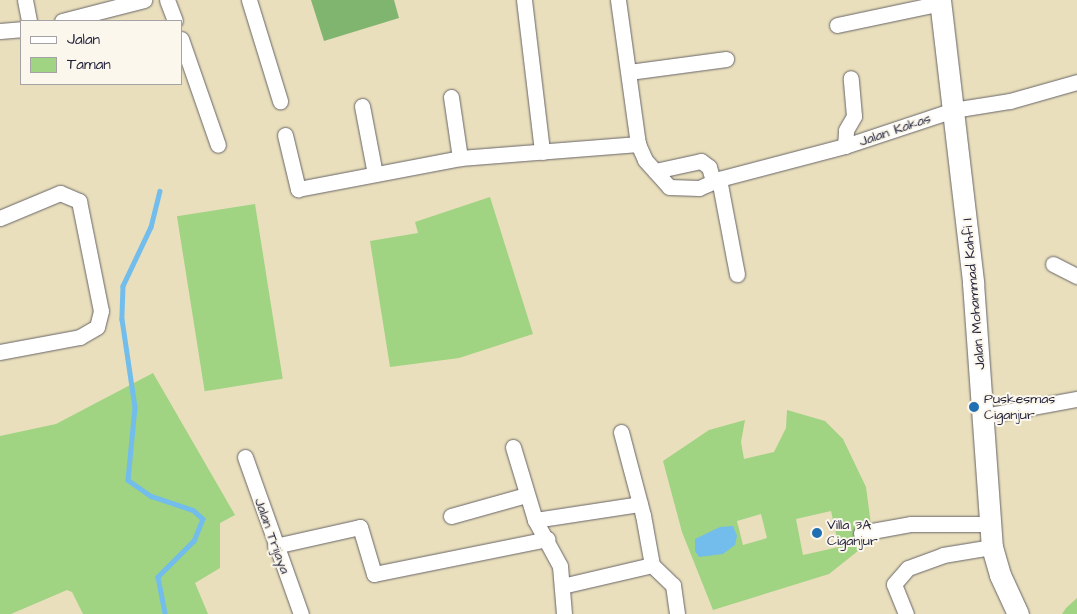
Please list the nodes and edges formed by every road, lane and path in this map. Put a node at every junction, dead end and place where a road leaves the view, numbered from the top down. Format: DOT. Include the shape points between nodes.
graph roads {
  1 [pos="25,0"];
  2 [pos="144,0"];
  3 [pos="168,0"];
  4 [pos="249,0"];
  5 [pos="524,0"];
  6 [pos="618,0"];
  7 [pos="940,1"];
  8 [pos="97,7"];
  9 [pos="29,20"];
  10 [pos="64,20"];
  11 [pos="175,20"];
  12 [pos="837,25"];
  13 [pos="20,29"];
  14 [pos="0,31"];
  15 [pos="182,42"];
  16 [pos="726,59"];
  17 [pos="629,72"];
  18 [pos="851,78"];
  19 [pos="1077,82"];
  20 [pos="451,97"];
  21 [pos="280,101"];
  22 [pos="362,106"];
  23 [pos="953,110"];
  24 [pos="286,135"];
  25 [pos="638,144"];
  26 [pos="218,145"];
  27 [pos="845,146"];
  28 [pos="542,152"];
  29 [pos="460,158"];
  30 [pos="655,171"];
  31 [pos="375,174"];
  32 [pos="714,176"];
  33 [pos="0,218"];
  34 [pos="1053,264"];
  35 [pos="737,274"];
  36 [pos="1077,276"];
  37 [pos="0,352"];
  38 [pos="1077,399"];
  39 [pos="984,416"];
  40 [pos="621,432"];
  41 [pos="513,447"];
  42 [pos="245,457"];
  43 [pos="526,495"];
  44 [pos="640,504"];
  45 [pos="451,516"];
  46 [pos="535,520"];
  47 [pos="990,524"];
  48 [pos="861,533"];
  49 [pos="548,539"];
  50 [pos="275,546"];
  51 [pos="992,547"];
  52 [pos="652,565"];
  53 [pos="562,586"];
  54 [pos="301,614"];
  55 [pos="564,614"];
  56 [pos="677,614"];
  57 [pos="906,614"];
  58 [pos="1018,614"];
  1 -- 9 [label="street"];
  2 -- 8 [label="street"];
  3 -- 11 [label="street"];
  4 -- 21 [label="street"];
  5 -- 28 [label="street"];
  6 -- 17 [label="street, Jalan Kakas"];
  7 -- 12 [label="street"];
  7 -- 23 [label="main road, Jalan Mohammad Kahfi I"];
  8 -- 10 [label="street"];
  13 -- 14 [label="street"];
  15 -- 26 [label="street"];
  16 -- 17 [label="street"];
  17 -- 25 [label="street, Jalan Kakas"];
  18 -- 27 [label="street" via="854,116 846,130"];
  19 -- 23 [label="street, Jalan Kakas" via="1010,101"];
  20 -- 29 [label="street"];
  22 -- 31 [label="street"];
  23 -- 27 [label="street, Jalan Kakas"];
  23 -- 39 [label="main road, Jalan Mohammad Kahfi I"];
  24 -- 31 [label="street" via="298,189"];
  25 -- 28 [label="street"];
  25 -- 30 [label="street, Jalan Kakas"];
  27 -- 32 [label="street, Jalan Kakas"];
  28 -- 29 [label="street"];
  29 -- 31 [label="street"];
  30 -- 32 [label="street, Jalan Kakas" via="701,162"];
  30 -- 32 [label="street, Jalan Kakas" via="669,187 699,188"];
  32 -- 35 [label="street"];
  33 -- 37 [label="street" via="60,193 79,202 101,311 97,327 80,337"];
  34 -- 36 [label="street"];
  38 -- 39 [label="street"];
  39 -- 47 [label="main road, Jalan Mohammad Kahfi I"];
  40 -- 44 [label="street"];
  41 -- 43 [label="street"];
  42 -- 50 [label="street, Jalan Trijaya"];
  43 -- 45 [label="street"];
  43 -- 46 [label="street"];
  44 -- 46 [label="street"];
  44 -- 52 [label="street"];
  46 -- 49 [label="street"];
  47 -- 48 [label="street" via="910,524"];
  47 -- 51 [label="main road, Jalan Mohammad Kahfi I"];
  49 -- 50 [label="street" via="374,574 360,527"];
  49 -- 53 [label="street" via="560,566"];
  50 -- 54 [label="street, Jalan Trijaya"];
  51 -- 57 [label="street" via="943,555 908,568 894,584"];
  51 -- 58 [label="main road, Jalan Mohammad Kahfi I" via="1000,575"];
  52 -- 53 [label="street"];
  52 -- 56 [label="street" via="673,585"];
  53 -- 55 [label="street"];
}
